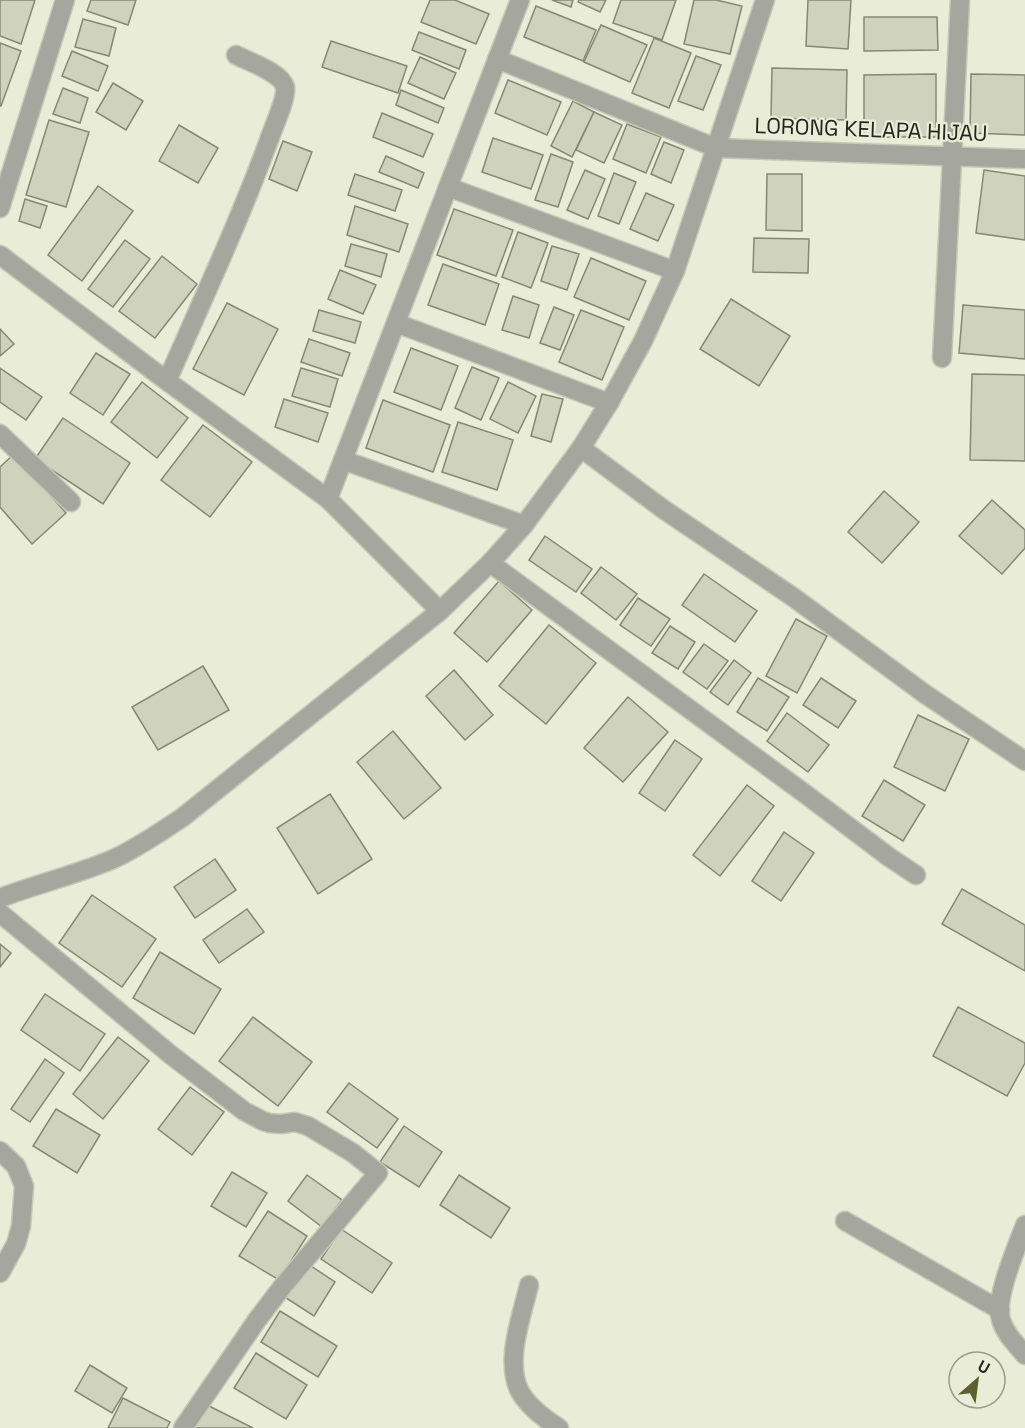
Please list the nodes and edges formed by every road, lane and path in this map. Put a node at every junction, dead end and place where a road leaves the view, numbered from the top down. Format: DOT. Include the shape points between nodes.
graph roads {
  1 [pos="65,0"];
  2 [pos="520,0"];
  3 [pos="765,0"];
  4 [pos="960,0"];
  5 [pos="236,56"];
  6 [pos="497,59"];
  7 [pos="716,148"];
  8 [pos="952,156"];
  9 [pos="1025,159"];
  10 [pos="448,187"];
  11 [pos="0,208"];
  12 [pos="0,255"];
  13 [pos="675,271"];
  14 [pos="396,323"];
  15 [pos="942,358"];
  16 [pos="167,381"];
  17 [pos="609,403"];
  18 [pos="0,434"];
  19 [pos="580,448"];
  20 [pos="343,460"];
  21 [pos="328,499"];
  22 [pos="71,502"];
  23 [pos="524,525"];
  24 [pos="490,563"];
  25 [pos="440,611"];
  26 [pos="1025,761"];
  27 [pos="916,875"];
  28 [pos="0,898"];
  29 [pos="0,913"];
  30 [pos="0,1151"];
  31 [pos="845,1221"];
  32 [pos="1025,1225"];
  33 [pos="0,1273"];
  34 [pos="529,1285"];
  35 [pos="1000,1310"];
  36 [pos="1025,1355"];
  37 [pos="183,1428"];
  38 [pos="559,1428"];
  1 -- 11 [label="street"];
  2 -- 6 [label="street"];
  3 -- 7 [label="street"];
  4 -- 8 [label="street"];
  5 -- 16 [label="street" via="281,80 284,99 251,189"];
  6 -- 7 [label="street"];
  6 -- 10 [label="street"];
  7 -- 8 [label="street, LORONG KELAPA HIJAU"];
  7 -- 13 [label="street"];
  8 -- 9 [label="street, LORONG KELAPA HIJAU"];
  8 -- 15 [label="street"];
  10 -- 13 [label="street"];
  10 -- 14 [label="street"];
  12 -- 16 [label="street"];
  13 -- 17 [label="street"];
  14 -- 17 [label="street"];
  14 -- 20 [label="street"];
  16 -- 21 [label="street"];
  17 -- 19 [label="street"];
  18 -- 22 [label="street"];
  19 -- 23 [label="street"];
  19 -- 26 [label="street"];
  20 -- 21 [label="street"];
  20 -- 23 [label="street"];
  21 -- 25 [label="street"];
  23 -- 24 [label="street"];
  24 -- 25 [label="street"];
  24 -- 27 [label="street"];
  25 -- 28 [label="street" via="183,818 111,860"];
  29 -- 37 [label="street" via="244,1111 269,1123 308,1126 378,1173 283,1286"];
  30 -- 33 [label="street" via="16,1166 24,1186 21,1226"];
  31 -- 35 [label="street"];
  32 -- 35 [label="street"];
  34 -- 38 [label="street" via="515,1344 515,1377 528,1402"];
  35 -- 36 [label="street" via="1005,1330"];
}
